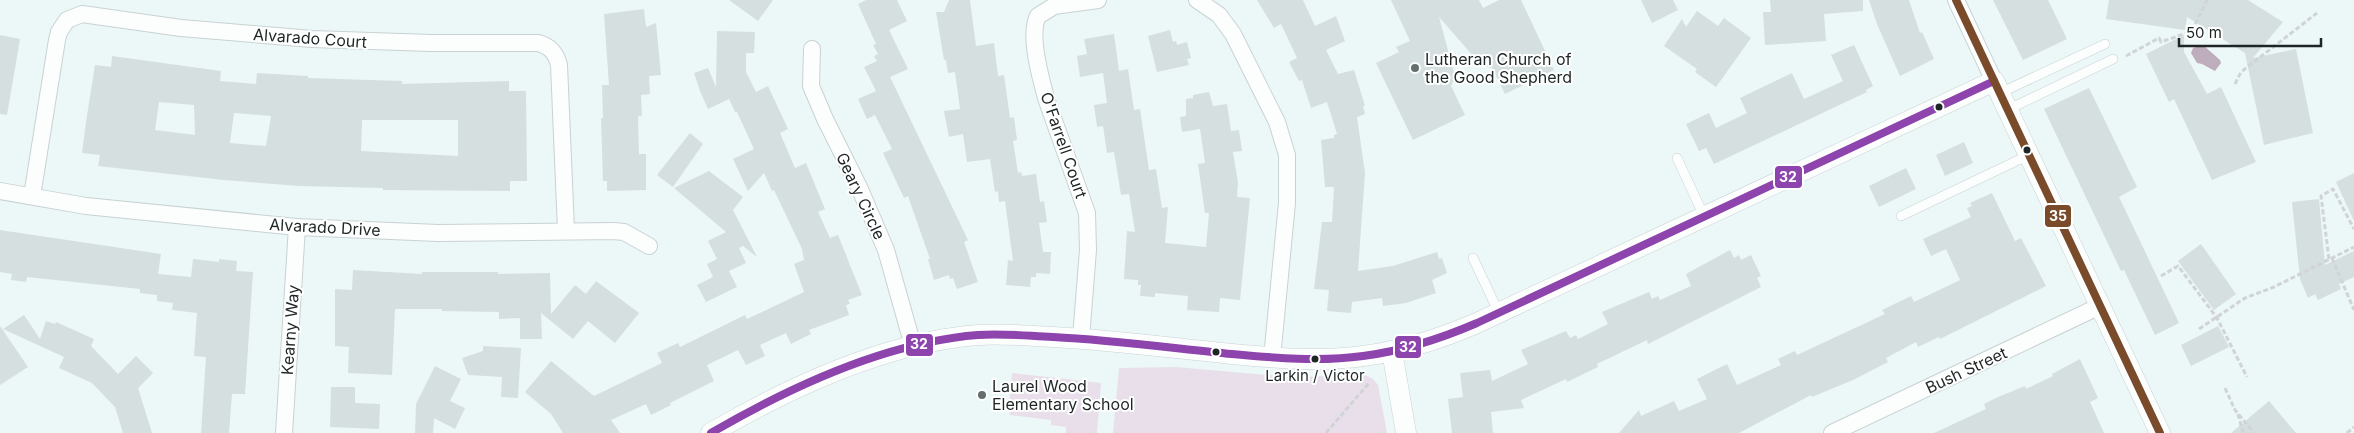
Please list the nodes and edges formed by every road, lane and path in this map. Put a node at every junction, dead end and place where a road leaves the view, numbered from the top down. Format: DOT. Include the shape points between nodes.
graph roads {
  1 [pos="1098,0"];
  2 [pos="1197,0"];
  3 [pos="1956,0"];
  4 [pos="2207,0"];
  5 [pos="2317,13"];
  6 [pos="2105,44"];
  7 [pos="812,48"];
  8 [pos="2117,59"];
  9 [pos="2235,84"];
  10 [pos="2000,94"];
  11 [pos="2029,155"];
  12 [pos="1677,158"];
  13 [pos="0,191"];
  14 [pos="32,196"];
  15 [pos="1704,216"];
  16 [pos="1901,216"];
  17 [pos="297,227"];
  18 [pos="2354,229"];
  19 [pos="566,230"];
  20 [pos="649,246"];
  21 [pos="2354,247"];
  22 [pos="1473,258"];
  23 [pos="2331,258"];
  24 [pos="2161,276"];
  25 [pos="2100,306"];
  26 [pos="2354,310"];
  27 [pos="1500,313"];
  28 [pos="2217,318"];
  29 [pos="2199,329"];
  30 [pos="1081,338"];
  31 [pos="912,346"];
  32 [pos="1392,351"];
  33 [pos="1272,358"];
  34 [pos="2247,377"];
  35 [pos="1369,383"];
  36 [pos="2225,388"];
  37 [pos="2238,413"];
  38 [pos="2354,427"];
  39 [pos="284,433"];
  40 [pos="711,433"];
  41 [pos="1326,433"];
  42 [pos="1406,433"];
  43 [pos="1832,433"];
  44 [pos="2160,433"];
  45 [pos="2243,433"];
  46 [pos="2254,433"];
  47 [pos="2347,433"];
  1 -- 30 [label="street, O'Farrell Court" via="1054,6 1038,16 1034,29 1047,101 1087,213 1088,250"];
  2 -- 33 [label="street" via="1219,15 1233,34 1277,122 1287,155 1287,203"];
  3 -- 10 [label="street"];
  4 -- 8 [label="path" via="2192,31 2161,42 2159,38"];
  5 -- 9 [label="path" via="2241,72"];
  6 -- 10 [label="lane"];
  7 -- 31 [label="street, Geary Circle" via="811,86 886,250"];
  8 -- 10 [label="lane"];
  10 -- 11 [label="street"];
  10 -- 15 [label="street"];
  11 -- 16 [label="lane"];
  11 -- 25 [label="street"];
  12 -- 15 [label="lane"];
  13 -- 14 [label="street, Alvarado Drive"];
  14 -- 17 [label="street, Alvarado Drive" via="143,213"];
  14 -- 19 [label="street, Alvarado Court" via="57,40 62,26 73,16 91,14 181,28 312,39 545,45 554,52 560,65"];
  15 -- 27 [label="street"];
  17 -- 19 [label="street, Alvarado Drive" via="438,232"];
  17 -- 39 [label="street, Kearny Way"];
  18 -- 23 [label="path" via="2333,189 2321,196"];
  19 -- 20 [label="street, Alvarado Drive" via="624,232"];
  21 -- 23 [label="path"];
  22 -- 27 [label="lane"];
  23 -- 26 [label="path"];
  23 -- 28 [label="path" via="2274,288 2245,298"];
  24 -- 28 [label="path" via="2178,266"];
  25 -- 43 [label="street, Bush Street"];
  25 -- 44 [label="street"];
  27 -- 32 [label="street" via="1438,339"];
  28 -- 29 [label="path"];
  28 -- 34 [label="path"];
  30 -- 31 [label="street" via="980,335"];
  30 -- 33 [label="street"];
  31 -- 40 [label="street" via="886,352 835,372"];
  32 -- 33 [label="street" via="1335,358"];
  32 -- 42 [label="street"];
  35 -- 41 [label="path"];
  36 -- 37 [label="path"];
  37 -- 45 [label="path"];
  37 -- 46 [label="path"];
  38 -- 47 [label="path"];
}
